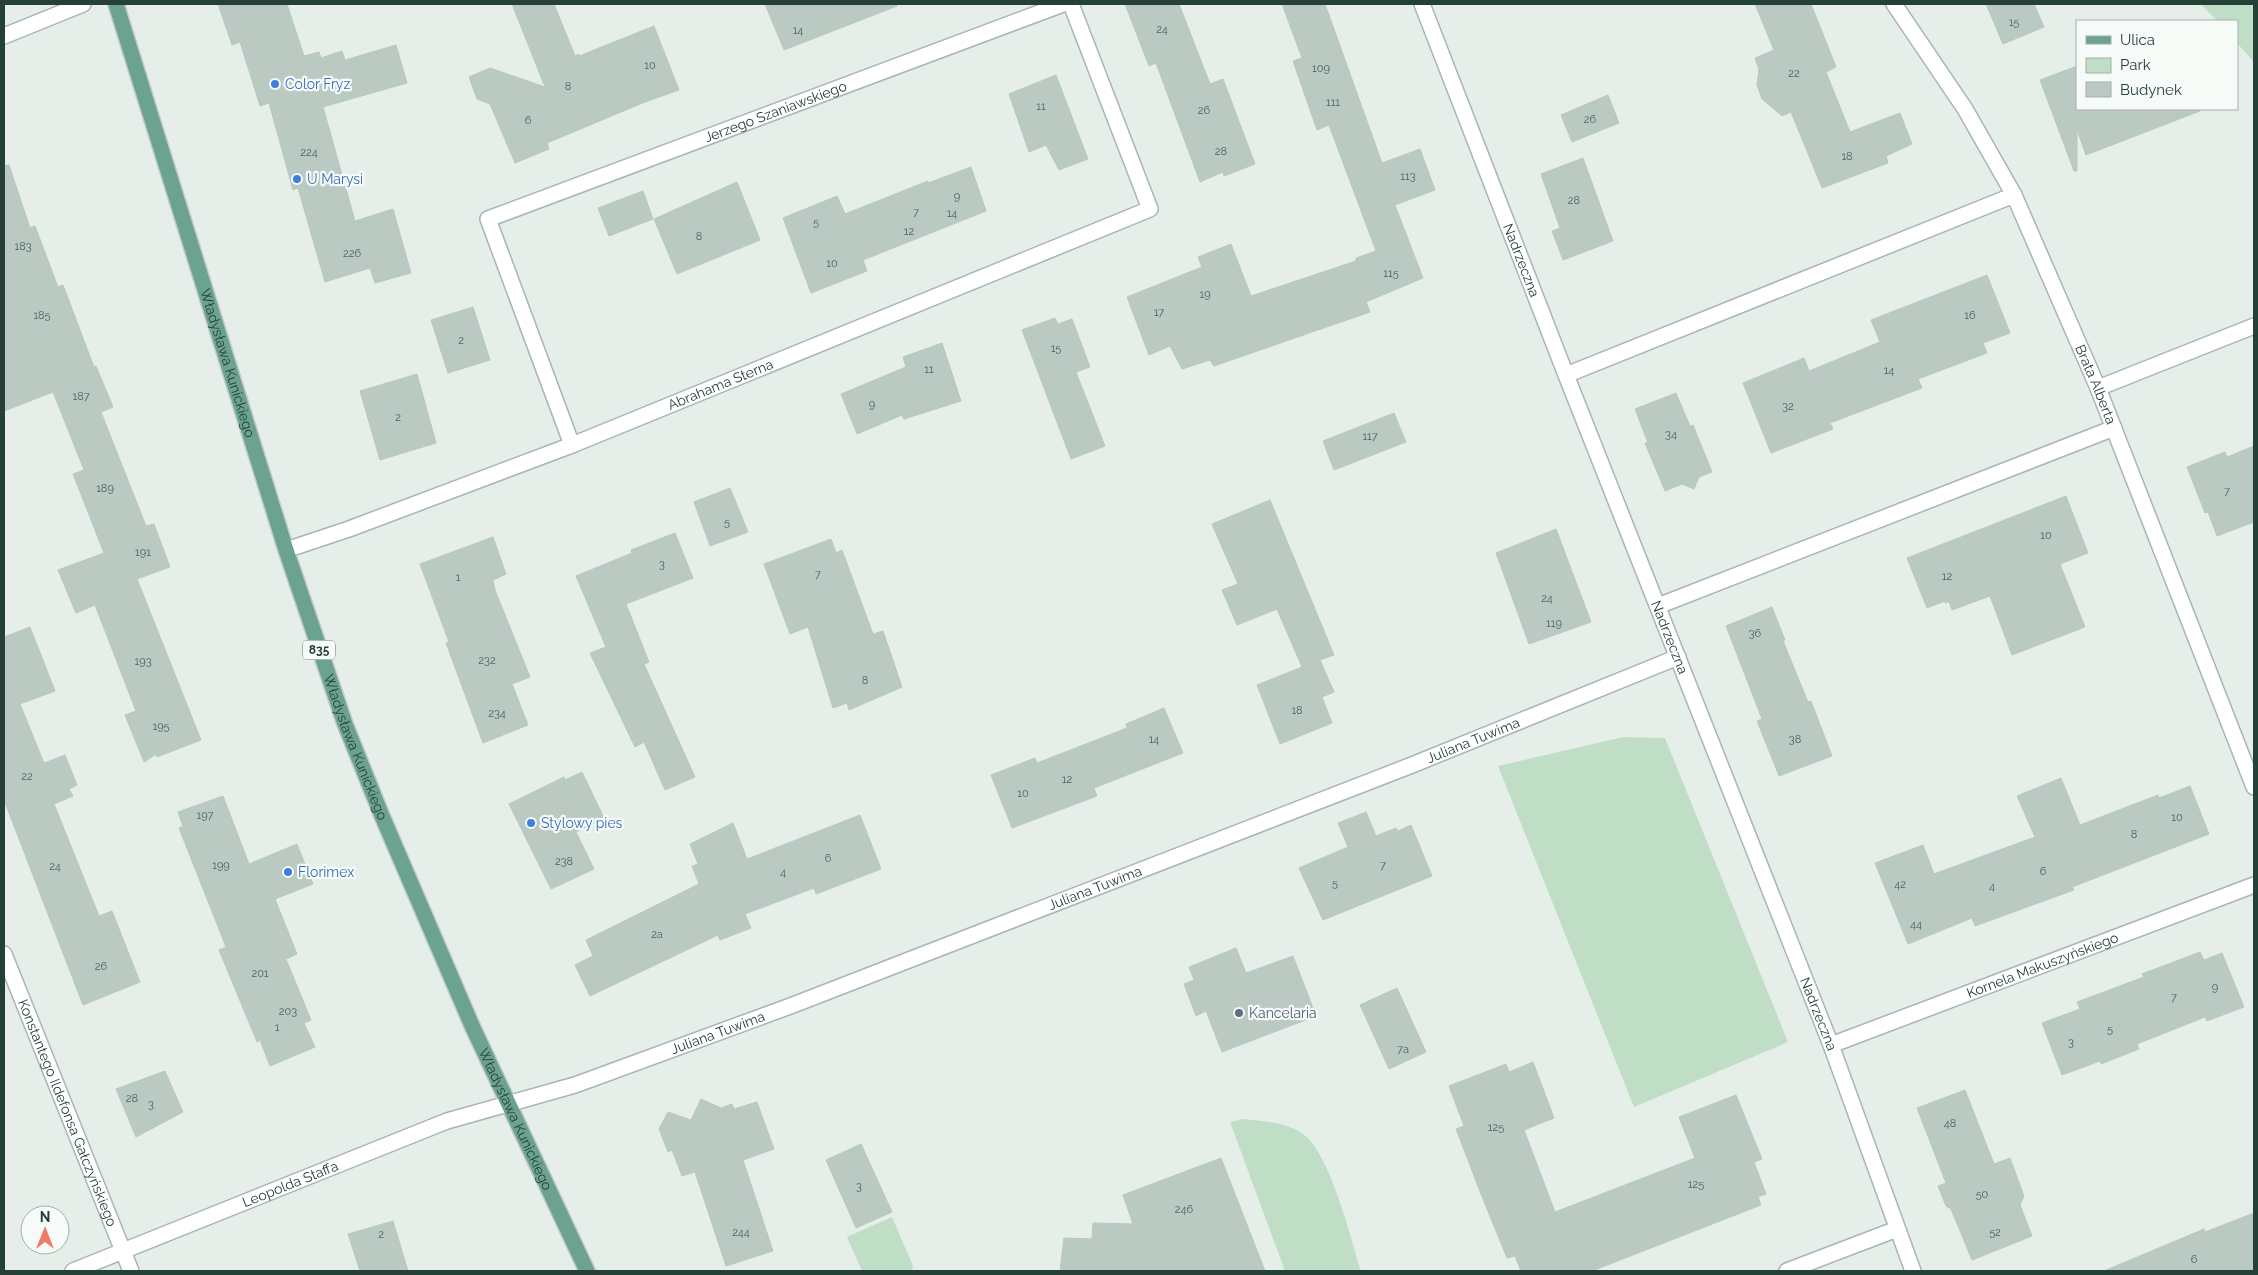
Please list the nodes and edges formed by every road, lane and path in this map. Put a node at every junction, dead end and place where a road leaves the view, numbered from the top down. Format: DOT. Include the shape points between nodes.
graph roads {
  1 [pos="83,4"];
  2 [pos="116,4"];
  3 [pos="1063,4"];
  4 [pos="1071,4"];
  5 [pos="1422,4"];
  6 [pos="1894,4"];
  7 [pos="4,36"];
  8 [pos="2014,195"];
  9 [pos="2254,326"];
  10 [pos="1566,375"];
  11 [pos="2098,388"];
  12 [pos="2114,428"];
  13 [pos="572,445"];
  14 [pos="286,550"];
  15 [pos="1658,606"];
  16 [pos="1678,657"];
  17 [pos="2254,787"];
  18 [pos="2254,885"];
  19 [pos="4,954"];
  20 [pos="1831,1045"];
  21 [pos="508,1102"];
  22 [pos="1897,1229"];
  23 [pos="123,1252"];
  24 [pos="73,1271"];
  25 [pos="131,1271"];
  26 [pos="587,1271"];
  27 [pos="1787,1271"];
  28 [pos="1913,1271"];
  1 -- 7 [label="street"];
  2 -- 14 [label="main road, Władysława Kunickiego / 835"];
  3 -- 13 [label="street, Jerzego Szaniawskiego" via="488,219"];
  4 -- 13 [label="street, Abrahama Sterna" via="1150,209"];
  5 -- 10 [label="street, Nadrzeczna"];
  6 -- 8 [label="street, Brata Alberta" via="1965,109"];
  8 -- 10 [label="street"];
  8 -- 11 [label="street, Brata Alberta"];
  9 -- 11 [label="street"];
  10 -- 15 [label="street, Nadrzeczna"];
  11 -- 12 [label="street, Brata Alberta"];
  12 -- 15 [label="street"];
  12 -- 17 [label="street, Brata Alberta"];
  13 -- 14 [label="street, Abrahama Sterna"];
  14 -- 21 [label="main road, Władysława Kunickiego / 835" via="345,724"];
  15 -- 16 [label="street, Nadrzeczna"];
  16 -- 20 [label="street, Nadrzeczna"];
  16 -- 21 [label="street, Juliana Tuwima" via="1412,765 794,1005 575,1085"];
  18 -- 20 [label="street, Kornela Makuszyńskiego"];
  19 -- 23 [label="street, Konstantego Ildefonsa Gałczyńskiego"];
  20 -- 22 [label="street, Nadrzeczna"];
  21 -- 23 [label="street, Leopolda Staffa" via="447,1121"];
  21 -- 26 [label="main road, Władysława Kunickiego / 835"];
  22 -- 27 [label="street"];
  22 -- 28 [label="street, Nadrzeczna"];
  23 -- 24 [label="street, Leopolda Staffa"];
  23 -- 25 [label="street, Konstantego Ildefonsa Gałczyńskiego"];
}
